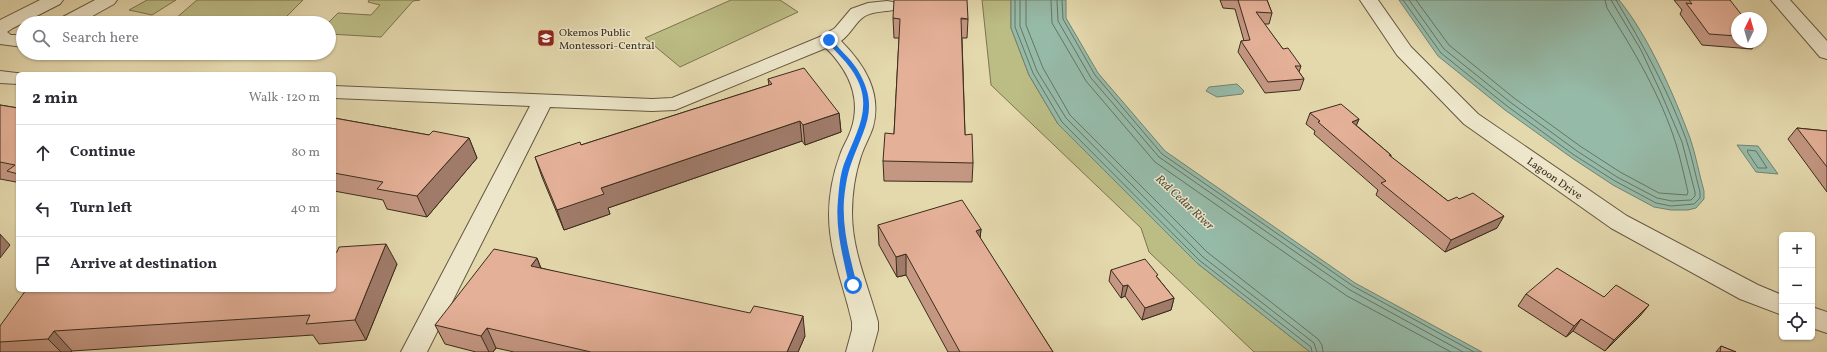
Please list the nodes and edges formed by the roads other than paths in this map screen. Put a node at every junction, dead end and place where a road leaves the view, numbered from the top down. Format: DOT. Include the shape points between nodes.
graph roads {
  1 [pos="54,0"];
  2 [pos="108,0"];
  3 [pos="1369,0"];
  4 [pos="1780,0"];
  5 [pos="887,6"];
  6 [pos="22,16"];
  7 [pos="79,16"];
  8 [pos="16,19"];
  9 [pos="0,29"];
  10 [pos="0,36"];
  11 [pos="829,40"];
  12 [pos="16,41"];
  13 [pos="1827,53"];
  14 [pos="0,77"];
  15 [pos="16,78"];
  16 [pos="336,92"];
  17 [pos="543,101"];
  18 [pos="1779,304"];
  19 [pos="1815,318"];
  20 [pos="1827,323"];
  21 [pos="414,352"];
  22 [pos="859,352"];
  1 -- 6 [label="street"];
  2 -- 7 [label="street"];
  3 -- 18 [label="street, Lagoon Drive" via="1404,51 1471,119 1619,222 1749,292"];
  4 -- 13 [label="street"];
  5 -- 11 [label="street" via="868,8 856,13 842,32"];
  8 -- 9 [label="street"];
  10 -- 12 [label="street"];
  11 -- 17 [label="street" via="675,104"];
  11 -- 22 [label="street" via="854,69 867,100 862,128 847,166 841,200 845,256 865,322"];
  14 -- 15 [label="street"];
  16 -- 17 [label="street"];
  17 -- 21 [label="street"];
  19 -- 20 [label="street"];
}
